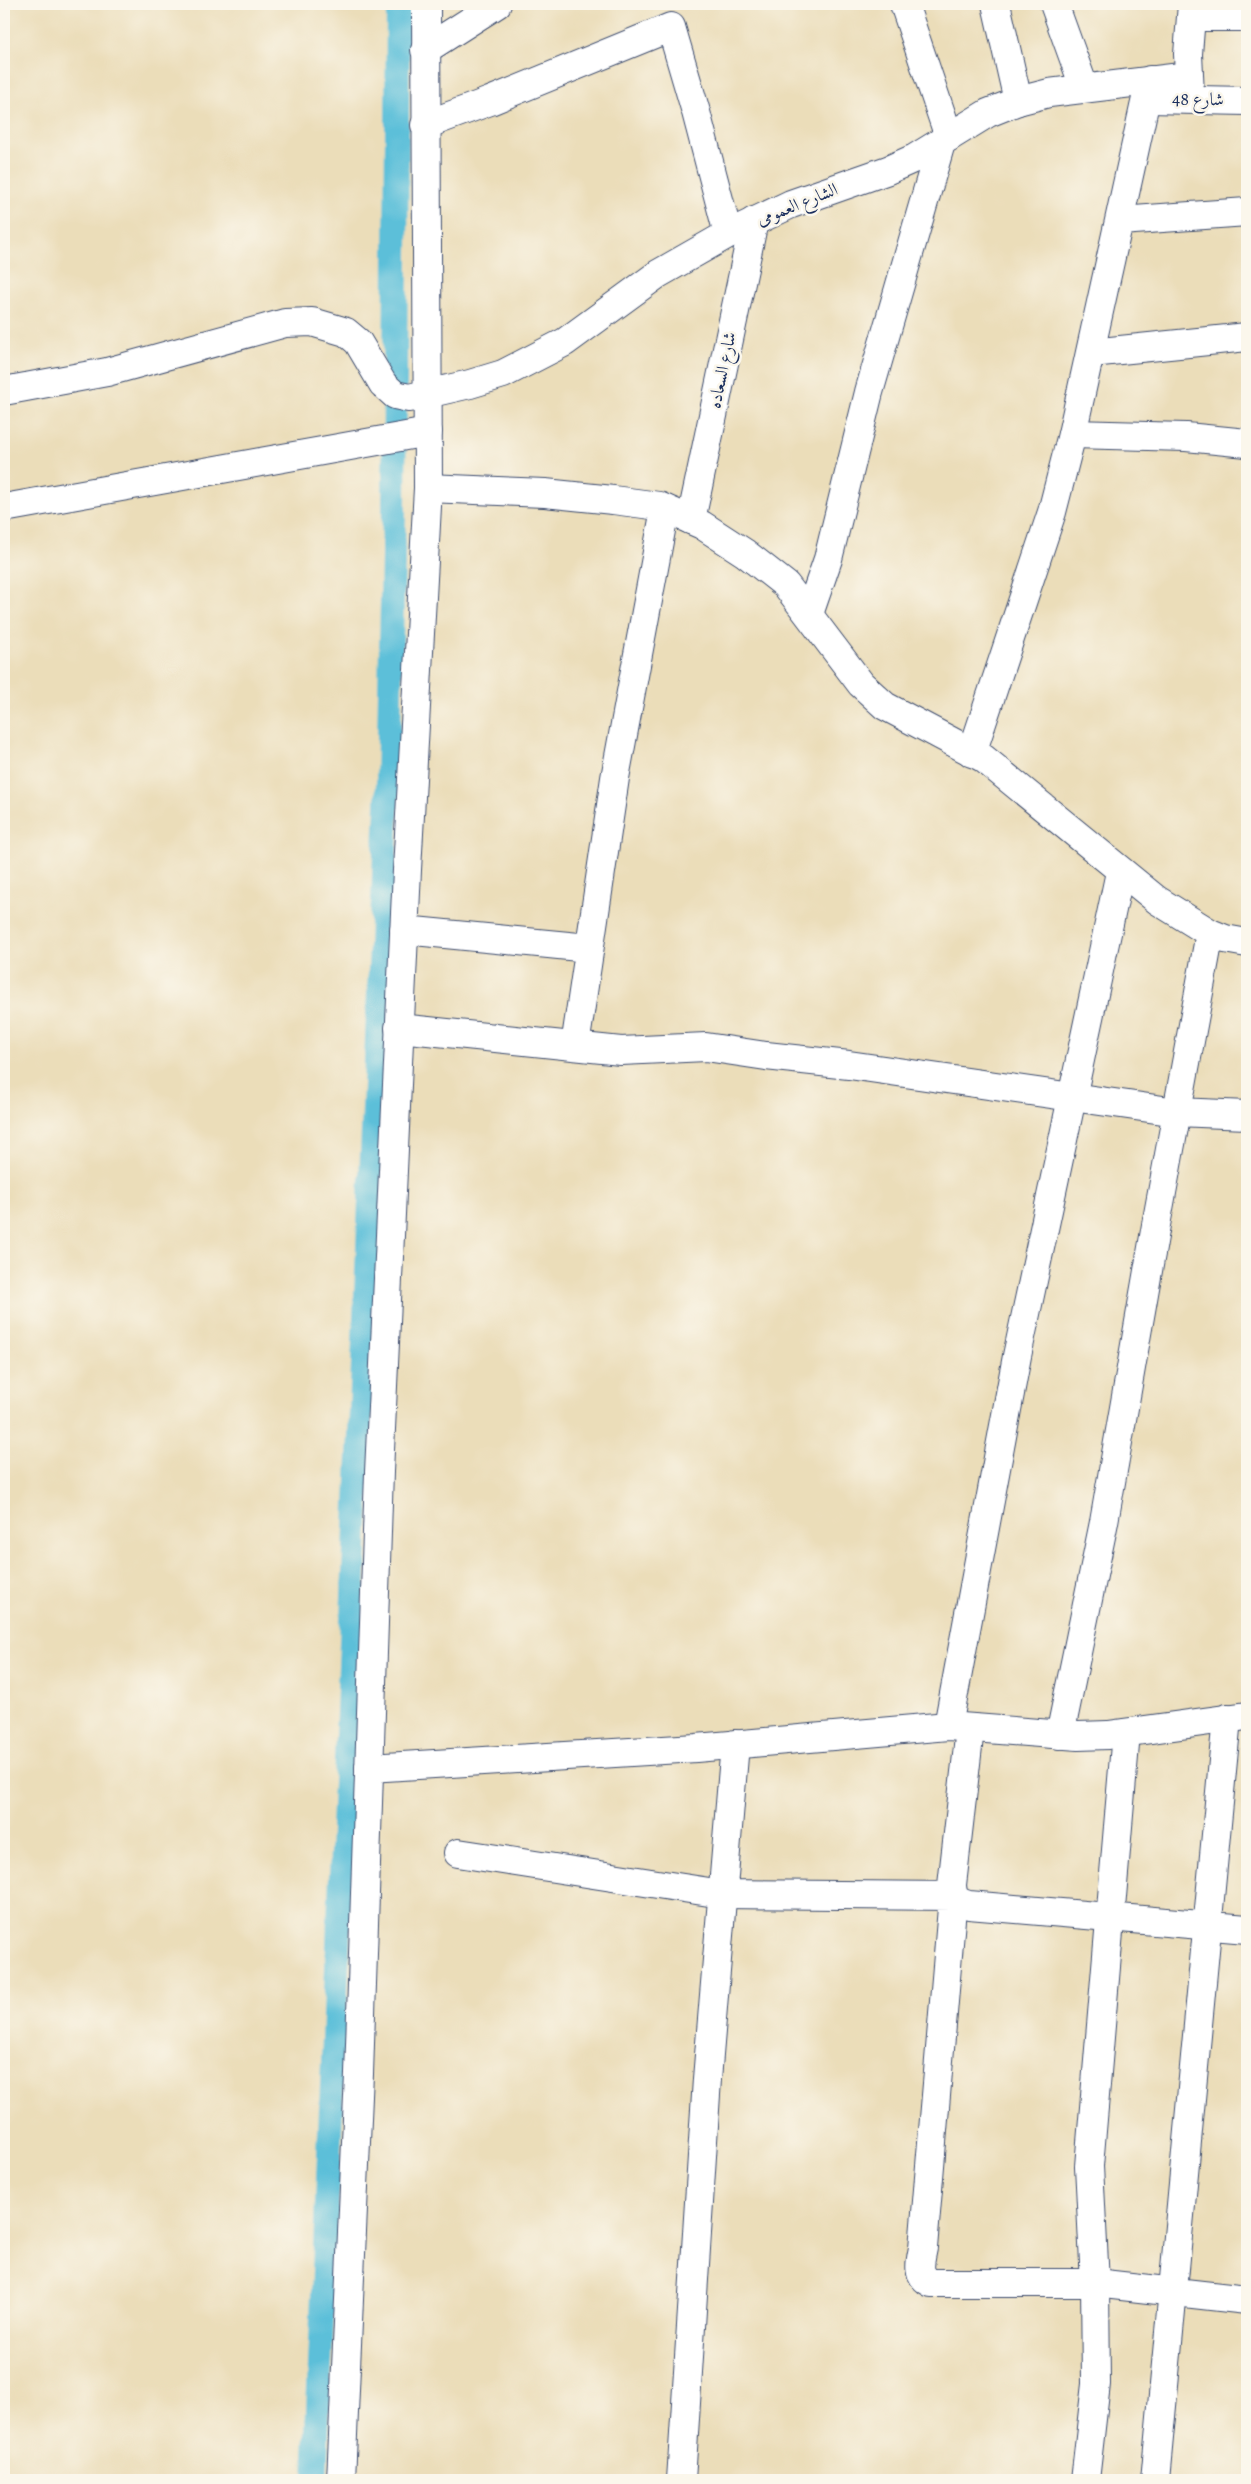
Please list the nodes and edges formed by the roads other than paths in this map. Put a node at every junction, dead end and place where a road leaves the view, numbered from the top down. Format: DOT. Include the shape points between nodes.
graph roads {
  1 [pos="426,4"];
  2 [pos="497,4"];
  3 [pos="904,4"];
  4 [pos="996,4"];
  5 [pos="1054,4"];
  6 [pos="1192,10"];
  7 [pos="669,15"];
  8 [pos="1247,17"];
  9 [pos="425,50"];
  10 [pos="1084,87"];
  11 [pos="1190,88"];
  12 [pos="1149,89"];
  13 [pos="1018,101"];
  14 [pos="1247,101"];
  15 [pos="425,125"];
  16 [pos="945,140"];
  17 [pos="1247,212"];
  18 [pos="754,221"];
  19 [pos="1120,221"];
  20 [pos="728,234"];
  21 [pos="1247,337"];
  22 [pos="1091,352"];
  23 [pos="4,391"];
  24 [pos="428,393"];
  25 [pos="428,432"];
  26 [pos="1072,434"];
  27 [pos="1247,443"];
  28 [pos="428,488"];
  29 [pos="4,508"];
  30 [pos="666,509"];
  31 [pos="691,520"];
  32 [pos="809,614"];
  33 [pos="972,753"];
  34 [pos="1120,872"];
  35 [pos="404,930"];
  36 [pos="1210,933"];
  37 [pos="1247,943"];
  38 [pos="589,948"];
  39 [pos="399,1028"];
  40 [pos="575,1046"];
  41 [pos="1072,1097"];
  42 [pos="1177,1112"];
  43 [pos="1247,1115"];
  44 [pos="1237,1717"];
  45 [pos="959,1727"];
  46 [pos="1126,1734"];
  47 [pos="1060,1735"];
  48 [pos="735,1744"];
  49 [pos="369,1768"];
  50 [pos="458,1853"];
  51 [pos="722,1894"];
  52 [pos="953,1896"];
  53 [pos="1109,1919"];
  54 [pos="1207,1925"];
  55 [pos="1247,1929"];
  56 [pos="1095,2283"];
  57 [pos="1172,2291"];
  58 [pos="1247,2300"];
  59 [pos="341,2480"];
  60 [pos="681,2480"];
  61 [pos="1085,2480"];
  62 [pos="1155,2480"];
  1 -- 9 [label="street"];
  2 -- 9 [label="street"];
  3 -- 16 [label="street"];
  4 -- 13 [label="street"];
  5 -- 10 [label="street"];
  6 -- 8 [label="street"];
  6 -- 11 [label="street" via="1188,54"];
  7 -- 15 [label="street" via="490,101"];
  7 -- 20 [label="street"];
  9 -- 15 [label="street"];
  10 -- 12 [label="street, الشارع العمومى"];
  10 -- 13 [label="street, الشارع العمومى"];
  11 -- 12 [label="street, شارع 48"];
  11 -- 14 [label="street, شارع 48"];
  12 -- 19 [label="street"];
  13 -- 16 [label="street, الشارع العمومى" via="988,113"];
  15 -- 24 [label="street"];
  16 -- 18 [label="street, الشارع العمومى" via="888,170"];
  16 -- 32 [label="street" via="869,392 828,559"];
  17 -- 19 [label="street"];
  18 -- 20 [label="street, الشارع العمومى"];
  18 -- 31 [label="street, شارع السعاده"];
  19 -- 22 [label="street"];
  20 -- 24 [label="street, الشارع العمومى" via="658,274 535,360 495,377"];
  21 -- 22 [label="street"];
  22 -- 26 [label="street"];
  23 -- 24 [label="street, الشارع العمومى" via="126,367 285,322 312,322 346,332 358,342 383,384 395,395 409,398"];
  24 -- 25 [label="street"];
  25 -- 28 [label="street"];
  25 -- 29 [label="street"];
  26 -- 27 [label="street"];
  26 -- 33 [label="street" via="1052,512"];
  28 -- 30 [label="street" via="545,493"];
  28 -- 35 [label="street"];
  30 -- 31 [label="street"];
  30 -- 38 [label="street" via="615,778"];
  31 -- 32 [label="street" via="769,571 786,585"];
  32 -- 33 [label="street" via="861,684 885,706"];
  33 -- 34 [label="street" via="983,758 1041,804"];
  34 -- 36 [label="street"];
  34 -- 41 [label="street"];
  35 -- 38 [label="street"];
  35 -- 39 [label="street"];
  36 -- 37 [label="street"];
  36 -- 42 [label="street"];
  38 -- 40 [label="street"];
  39 -- 40 [label="street"];
  39 -- 49 [label="street"];
  40 -- 41 [label="street" via="647,1052 706,1047"];
  41 -- 42 [label="street"];
  41 -- 45 [label="street" via="1017,1356"];
  42 -- 43 [label="street"];
  42 -- 47 [label="street" via="1104,1522"];
  44 -- 46 [label="street"];
  44 -- 54 [label="street"];
  45 -- 47 [label="street"];
  45 -- 48 [label="street"];
  45 -- 52 [label="street"];
  46 -- 47 [label="street"];
  46 -- 53 [label="street"];
  48 -- 49 [label="street"];
  48 -- 51 [label="street"];
  49 -- 59 [label="street"];
  50 -- 51 [label="street"];
  51 -- 52 [label="street"];
  51 -- 60 [label="street" via="706,2079"];
  52 -- 53 [label="street" via="958,1902 969,1905"];
  52 -- 56 [label="street" via="919,2268 924,2280 931,2284"];
  53 -- 54 [label="street"];
  53 -- 56 [label="street" via="1089,2166"];
  54 -- 55 [label="street"];
  54 -- 57 [label="street"];
  56 -- 57 [label="street"];
  56 -- 61 [label="street" via="1096,2384"];
  57 -- 58 [label="street"];
  57 -- 62 [label="street"];
}
